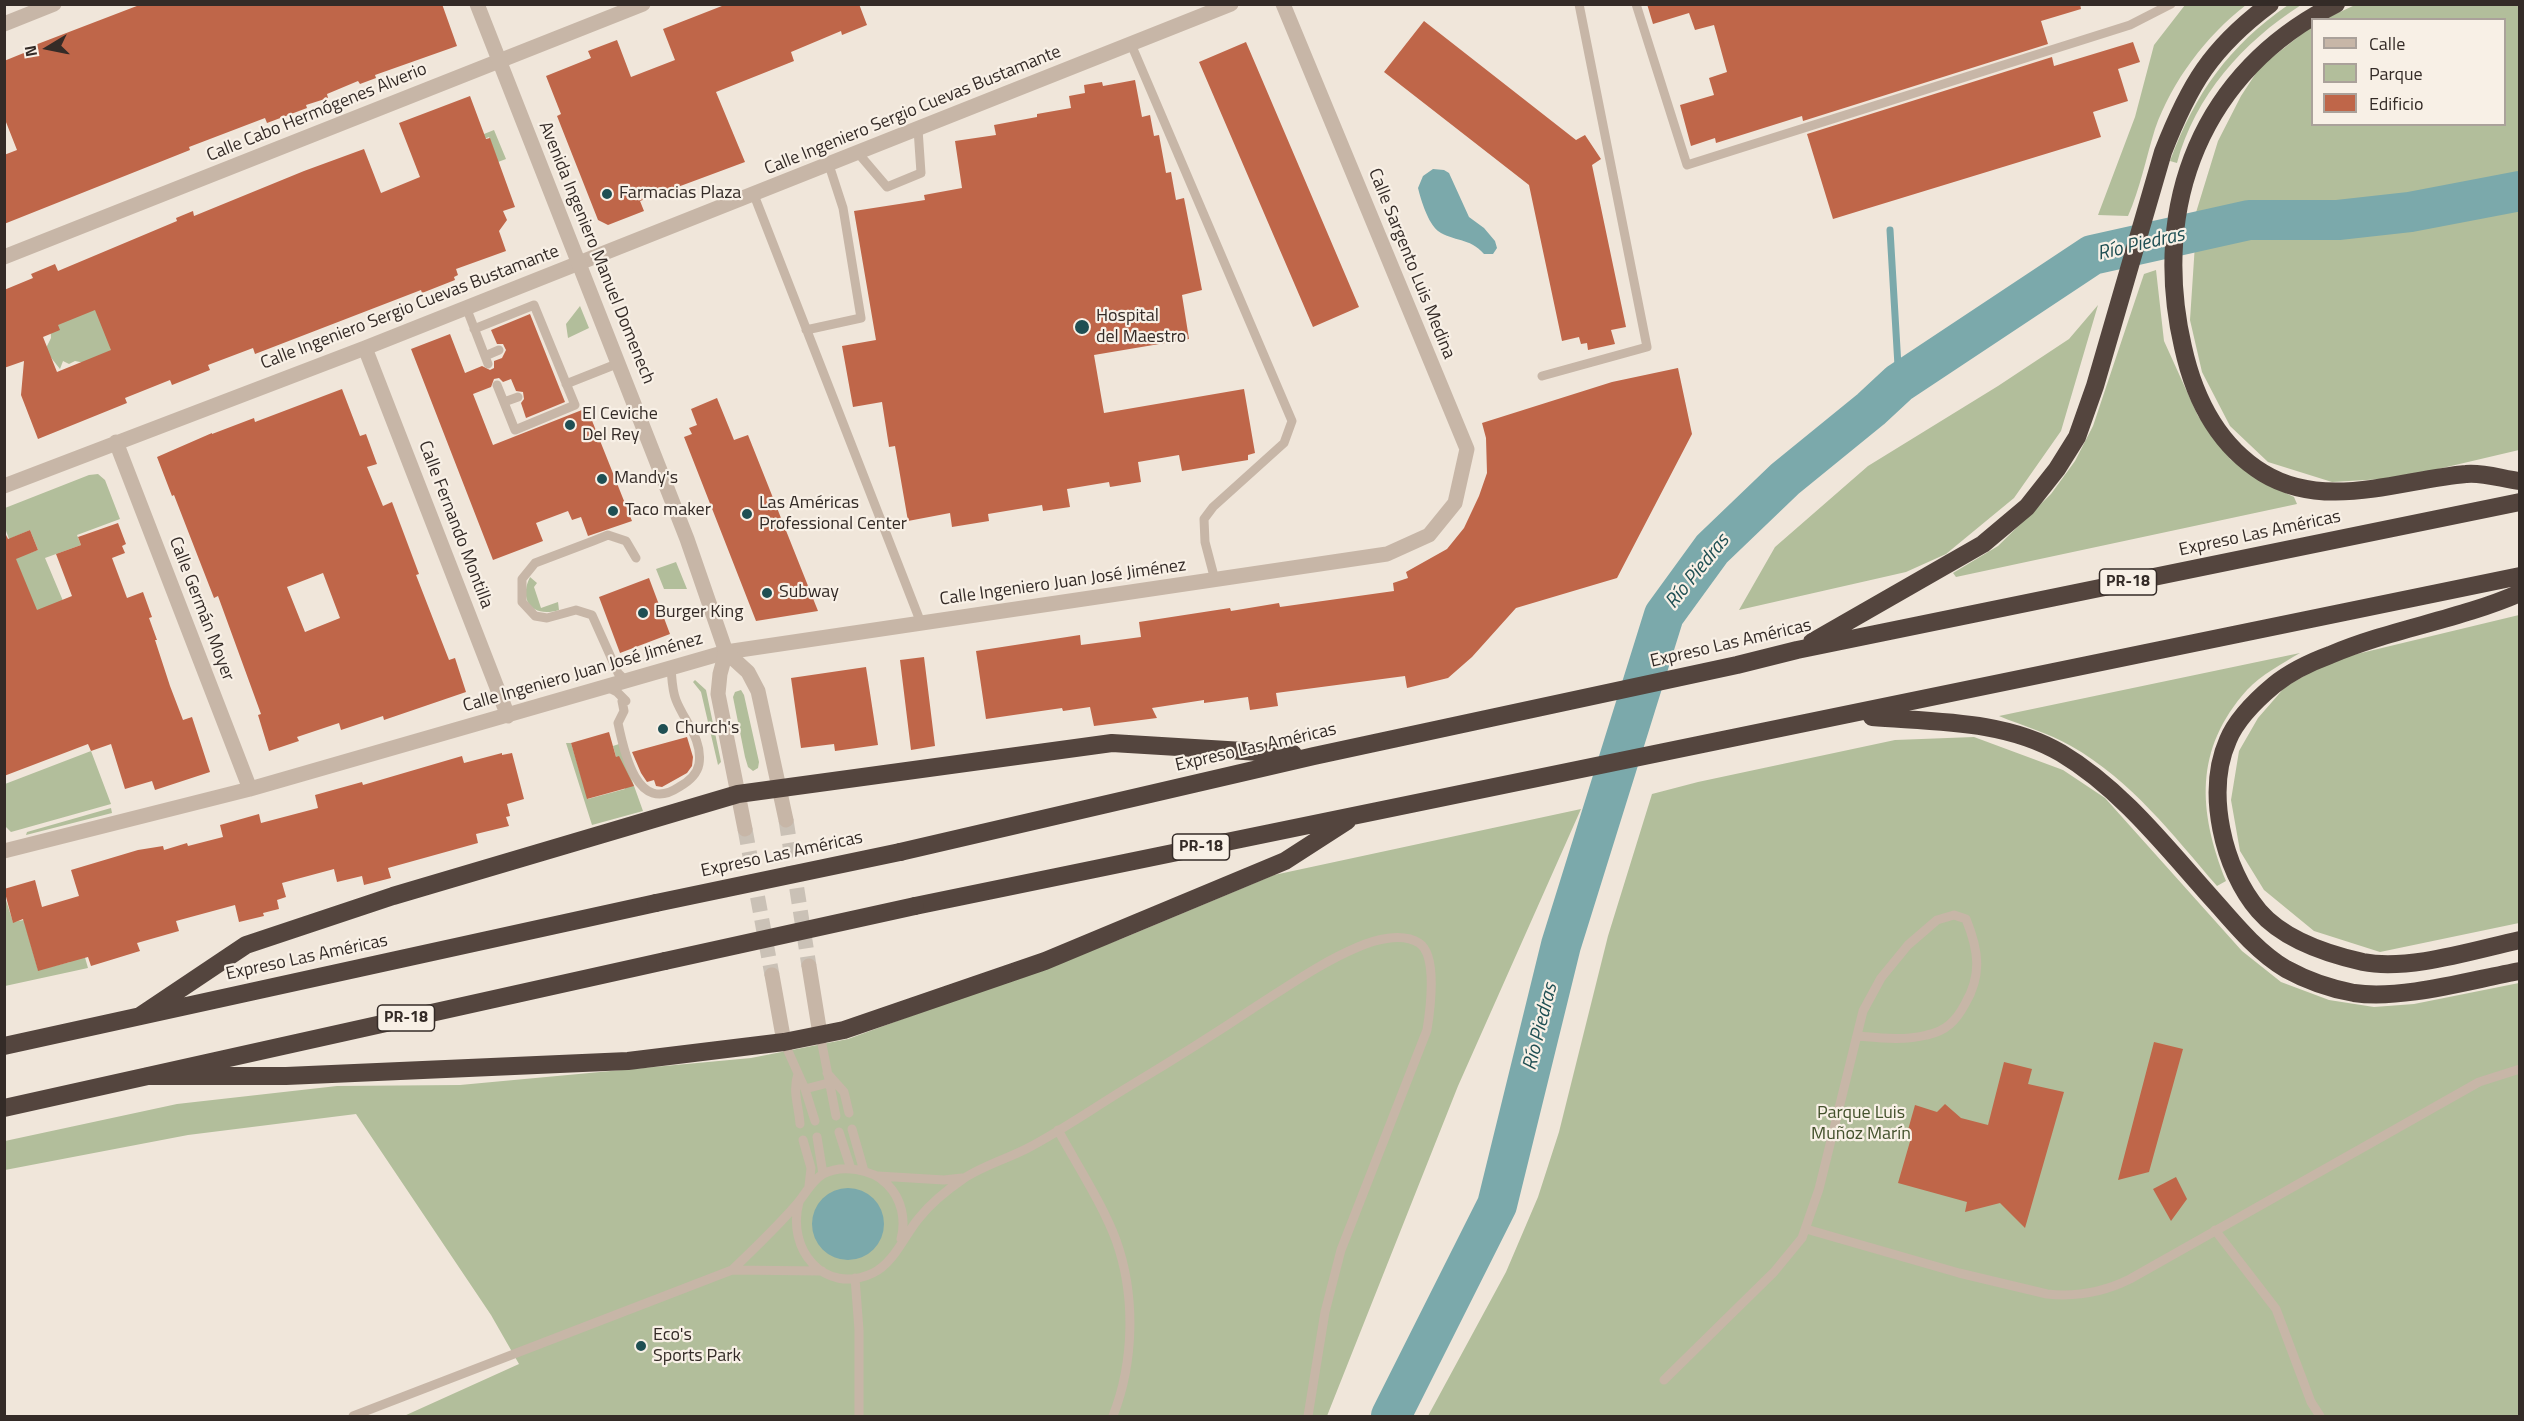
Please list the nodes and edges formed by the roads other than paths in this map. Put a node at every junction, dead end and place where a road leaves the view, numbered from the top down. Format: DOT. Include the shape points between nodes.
graph roads {
  1 [pos="54,4"];
  2 [pos="477,4"];
  3 [pos="643,4"];
  4 [pos="1231,4"];
  5 [pos="1283,4"];
  6 [pos="1579,4"];
  7 [pos="1636,4"];
  8 [pos="2171,4"];
  9 [pos="2271,4"];
  10 [pos="2336,4"];
  11 [pos="2312,18"];
  12 [pos="2311,19"];
  13 [pos="4,24"];
  14 [pos="1131,44"];
  15 [pos="500,62"];
  16 [pos="918,129"];
  17 [pos="858,153"];
  18 [pos="829,165"];
  19 [pos="754,195"];
  20 [pos="4,257"];
  21 [pos="579,263"];
  22 [pos="466,307"];
  23 [pos="474,329"];
  24 [pos="807,330"];
  25 [pos="365,348"];
  26 [pos="499,350"];
  27 [pos="619,363"];
  28 [pos="1542,376"];
  29 [pos="562,381"];
  30 [pos="497,385"];
  31 [pos="518,397"];
  32 [pos="504,402"];
  33 [pos="116,442"];
  34 [pos="2520,481"];
  35 [pos="4,486"];
  36 [pos="2520,502"];
  37 [pos="1429,535"];
  38 [pos="636,558"];
  39 [pos="2520,576"];
  40 [pos="1215,580"];
  41 [pos="2520,593"];
  42 [pos="921,623"];
  43 [pos="1797,650"];
  44 [pos="726,652"];
  45 [pos="671,668"];
  46 [pos="630,680"];
  47 [pos="607,687"];
  48 [pos="508,716"];
  49 [pos="1849,716"];
  50 [pos="1314,756"];
  51 [pos="250,789"];
  52 [pos="781,789"];
  53 [pos="738,794"];
  54 [pos="1356,815"];
  55 [pos="786,820"];
  56 [pos="745,829"];
  57 [pos="4,851"];
  58 [pos="2520,940"];
  59 [pos="809,966"];
  60 [pos="2520,971"];
  61 [pos="772,975"];
  62 [pos="140,1016"];
  63 [pos="820,1034"];
  64 [pos="1857,1036"];
  65 [pos="784,1042"];
  66 [pos="4,1046"];
  67 [pos="2520,1069"];
  68 [pos="827,1073"];
  69 [pos="798,1074"];
  70 [pos="147,1076"];
  71 [pos="828,1083"];
  72 [pos="805,1089"];
  73 [pos="4,1108"];
  74 [pos="849,1113"];
  75 [pos="836,1116"];
  76 [pos="815,1121"];
  77 [pos="800,1124"];
  78 [pos="852,1129"];
  79 [pos="1058,1130"];
  80 [pos="839,1132"];
  81 [pos="818,1137"];
  82 [pos="803,1140"];
  83 [pos="851,1169"];
  84 [pos="864,1171"];
  85 [pos="822,1174"];
  86 [pos="876,1176"];
  87 [pos="965,1178"];
  88 [pos="809,1186"];
  89 [pos="799,1202"];
  90 [pos="1806,1228"];
  91 [pos="2215,1230"];
  92 [pos="899,1245"];
  93 [pos="732,1270"];
  94 [pos="822,1271"];
  95 [pos="855,1278"];
  96 [pos="1664,1380"];
  97 [pos="353,1416"];
  98 [pos="859,1416"];
  99 [pos="1113,1416"];
  100 [pos="1308,1416"];
  101 [pos="2320,1416"];
  1 -- 13 [label="street"];
  2 -- 15 [label="street, Avenida Ingeniero Manuel Domenech"];
  3 -- 15 [label="street, Calle Cabo Hermógenes Alverio"];
  4 -- 14 [label="street, Calle Ingeniero Sergio Cuevas Bustamante"];
  5 -- 37 [label="street, Calle Sargento Luis Medina" via="1467,449 1455,503"];
  6 -- 28 [label="lane" via="1647,347"];
  7 -- 8 [label="lane" via="1687,165 2130,25"];
  9 -- 43 [label="highway" via="2224,44 2200,72 2177,115 2077,437 2057,469 2027,507 1983,544"];
  10 -- 11 [label="highway"];
  12 -- 34 [label="highway" via="2283,35 2227,92 2188,168 2173,243 2173,282 2191,381 2211,422 2235,452 2264,473 2311,490 2339,493 2469,473"];
  14 -- 16 [label="street, Calle Ingeniero Sergio Cuevas Bustamante"];
  14 -- 40 [label="lane" via="1292,421 1284,443 1204,519 1205,542"];
  15 -- 20 [label="street, Calle Cabo Hermógenes Alverio"];
  15 -- 21 [label="street, Avenida Ingeniero Manuel Domenech"];
  16 -- 17 [label="street, Calle Ingeniero Sergio Cuevas Bustamante"];
  16 -- 17 [label="lane" via="921,173 913,177 887,187"];
  17 -- 18 [label="street, Calle Ingeniero Sergio Cuevas Bustamante"];
  18 -- 19 [label="street, Calle Ingeniero Sergio Cuevas Bustamante"];
  18 -- 24 [label="lane" via="843,208 861,318"];
  19 -- 21 [label="street, Calle Ingeniero Sergio Cuevas Bustamante"];
  19 -- 24 [label="lane"];
  21 -- 22 [label="street, Calle Ingeniero Sergio Cuevas Bustamante"];
  21 -- 27 [label="street, Avenida Ingeniero Manuel Domenech"];
  22 -- 23 [label="lane"];
  22 -- 25 [label="street, Calle Ingeniero Sergio Cuevas Bustamante"];
  23 -- 26 [label="lane" via="487,360"];
  23 -- 29 [label="lane" via="534,305"];
  24 -- 42 [label="lane"];
  25 -- 33 [label="street, Calle Ingeniero Sergio Cuevas Bustamante"];
  25 -- 48 [label="street, Calle Fernando Montilla"];
  27 -- 29 [label="lane"];
  27 -- 44 [label="street, Avenida Ingeniero Manuel Domenech" via="687,538"];
  29 -- 32 [label="lane" via="575,405 515,430"];
  30 -- 32 [label="lane"];
  31 -- 32 [label="lane"];
  33 -- 35 [label="street, Calle Ingeniero Sergio Cuevas Bustamante"];
  33 -- 51 [label="street, Calle Germán Moyer"];
  36 -- 43 [label="highway, Expreso Las Américas / PR-18"];
  37 -- 40 [label="street, Calle Ingeniero Juan José Jiménez" via="1388,554"];
  38 -- 46 [label="lane" via="626,541 608,535 535,563 525,573 520,587 522,602 535,616 547,618 576,610 592,615 618,673"];
  39 -- 49 [label="highway, PR-18"];
  40 -- 42 [label="street, Calle Ingeniero Juan José Jiménez"];
  41 -- 58 [label="highway" via="2495,604 2350,646 2276,683 2251,706 2228,740 2219,780 2219,819 2226,850 2242,887 2260,912 2289,935 2324,951 2391,964"];
  42 -- 44 [label="street, Calle Ingeniero Juan José Jiménez"];
  43 -- 50 [label="highway, Expreso Las Américas / PR-18"];
  44 -- 45 [label="street, Calle Ingeniero Juan José Jiménez"];
  44 -- 52 [label="street, Avenida Ingeniero Manuel Domenech" via="748,672 758,691"];
  44 -- 53 [label="street" via="718,694"];
  45 -- 46 [label="street, Calle Ingeniero Juan José Jiménez"];
  45 -- 47 [label="lane" via="674,693 692,728 699,767 690,779 666,794 651,793 638,784 618,723 624,711 622,701 626,701"];
  46 -- 47 [label="street, Calle Ingeniero Juan José Jiménez"];
  47 -- 48 [label="street, Calle Ingeniero Juan José Jiménez"];
  48 -- 51 [label="street, Calle Ingeniero Juan José Jiménez"];
  49 -- 54 [label="highway, PR-18"];
  49 -- 60 [label="highway" via="1976,724 2019,735 2061,753 2130,808 2264,952 2286,969 2320,984 2376,995"];
  50 -- 52 [label="highway" via="1112,743"];
  50 -- 62 [label="highway, Expreso Las Américas / PR-18, bridge" via="900,852"];
  51 -- 57 [label="street, Calle Ingeniero Juan José Jiménez"];
  52 -- 53 [label="highway"];
  52 -- 55 [label="street, Avenida Ingeniero Manuel Domenech"];
  53 -- 56 [label="street"];
  53 -- 62 [label="highway" via="393,896 246,945"];
  54 -- 63 [label="highway" via="1285,861 1045,962"];
  54 -- 70 [label="highway, PR-18, bridge" via="915,906"];
  59 -- 63 [label="street"];
  61 -- 65 [label="street"];
  62 -- 66 [label="highway, Expreso Las Américas / PR-18"];
  63 -- 65 [label="highway"];
  63 -- 68 [label="lane"];
  64 -- 64 [label="lane" via="1871,994 1908,945 1937,920 1954,915 1966,919 1978,962 1977,972 1972,992 1954,1022 1927,1035 1904,1039"];
  64 -- 90 [label="lane"];
  65 -- 69 [label="lane"];
  65 -- 70 [label="highway" via="628,1061 286,1076"];
  67 -- 91 [label="lane" via="2479,1082"];
  68 -- 71 [label="lane"];
  68 -- 74 [label="lane" via="844,1092"];
  69 -- 72 [label="lane"];
  69 -- 77 [label="lane" via="795,1093"];
  70 -- 73 [label="highway, PR-18"];
  71 -- 72 [label="lane"];
  71 -- 75 [label="lane"];
  72 -- 76 [label="lane"];
  78 -- 84 [label="lane"];
  79 -- 87 [label="lane"];
  79 -- 99 [label="lane" via="1116,1239 1123,1266 1129,1305 1129,1345 1127,1373"];
  79 -- 100 [label="lane" via="1320,966 1360,946 1396,937 1420,943 1429,964 1431,1010 1427,1030 1341,1250 1325,1312"];
  80 -- 83 [label="lane"];
  81 -- 85 [label="lane"];
  82 -- 88 [label="lane" via="811,1168"];
  83 -- 84 [label="lane"];
  83 -- 85 [label="lane"];
  84 -- 86 [label="lane"];
  85 -- 88 [label="lane"];
  86 -- 87 [label="lane"];
  86 -- 92 [label="lane" via="887,1184 901,1206"];
  87 -- 92 [label="lane" via="936,1200"];
  88 -- 89 [label="lane"];
  89 -- 93 [label="lane"];
  89 -- 94 [label="lane" via="795,1215 798,1241 803,1253"];
  90 -- 91 [label="lane" via="1959,1273 2060,1296 2119,1284"];
  90 -- 96 [label="lane" via="1774,1272"];
  91 -- 101 [label="lane" via="2276,1309"];
  92 -- 95 [label="lane" via="884,1266"];
  93 -- 94 [label="lane"];
  93 -- 97 [label="lane"];
  94 -- 95 [label="lane"];
  95 -- 98 [label="lane"];
}
